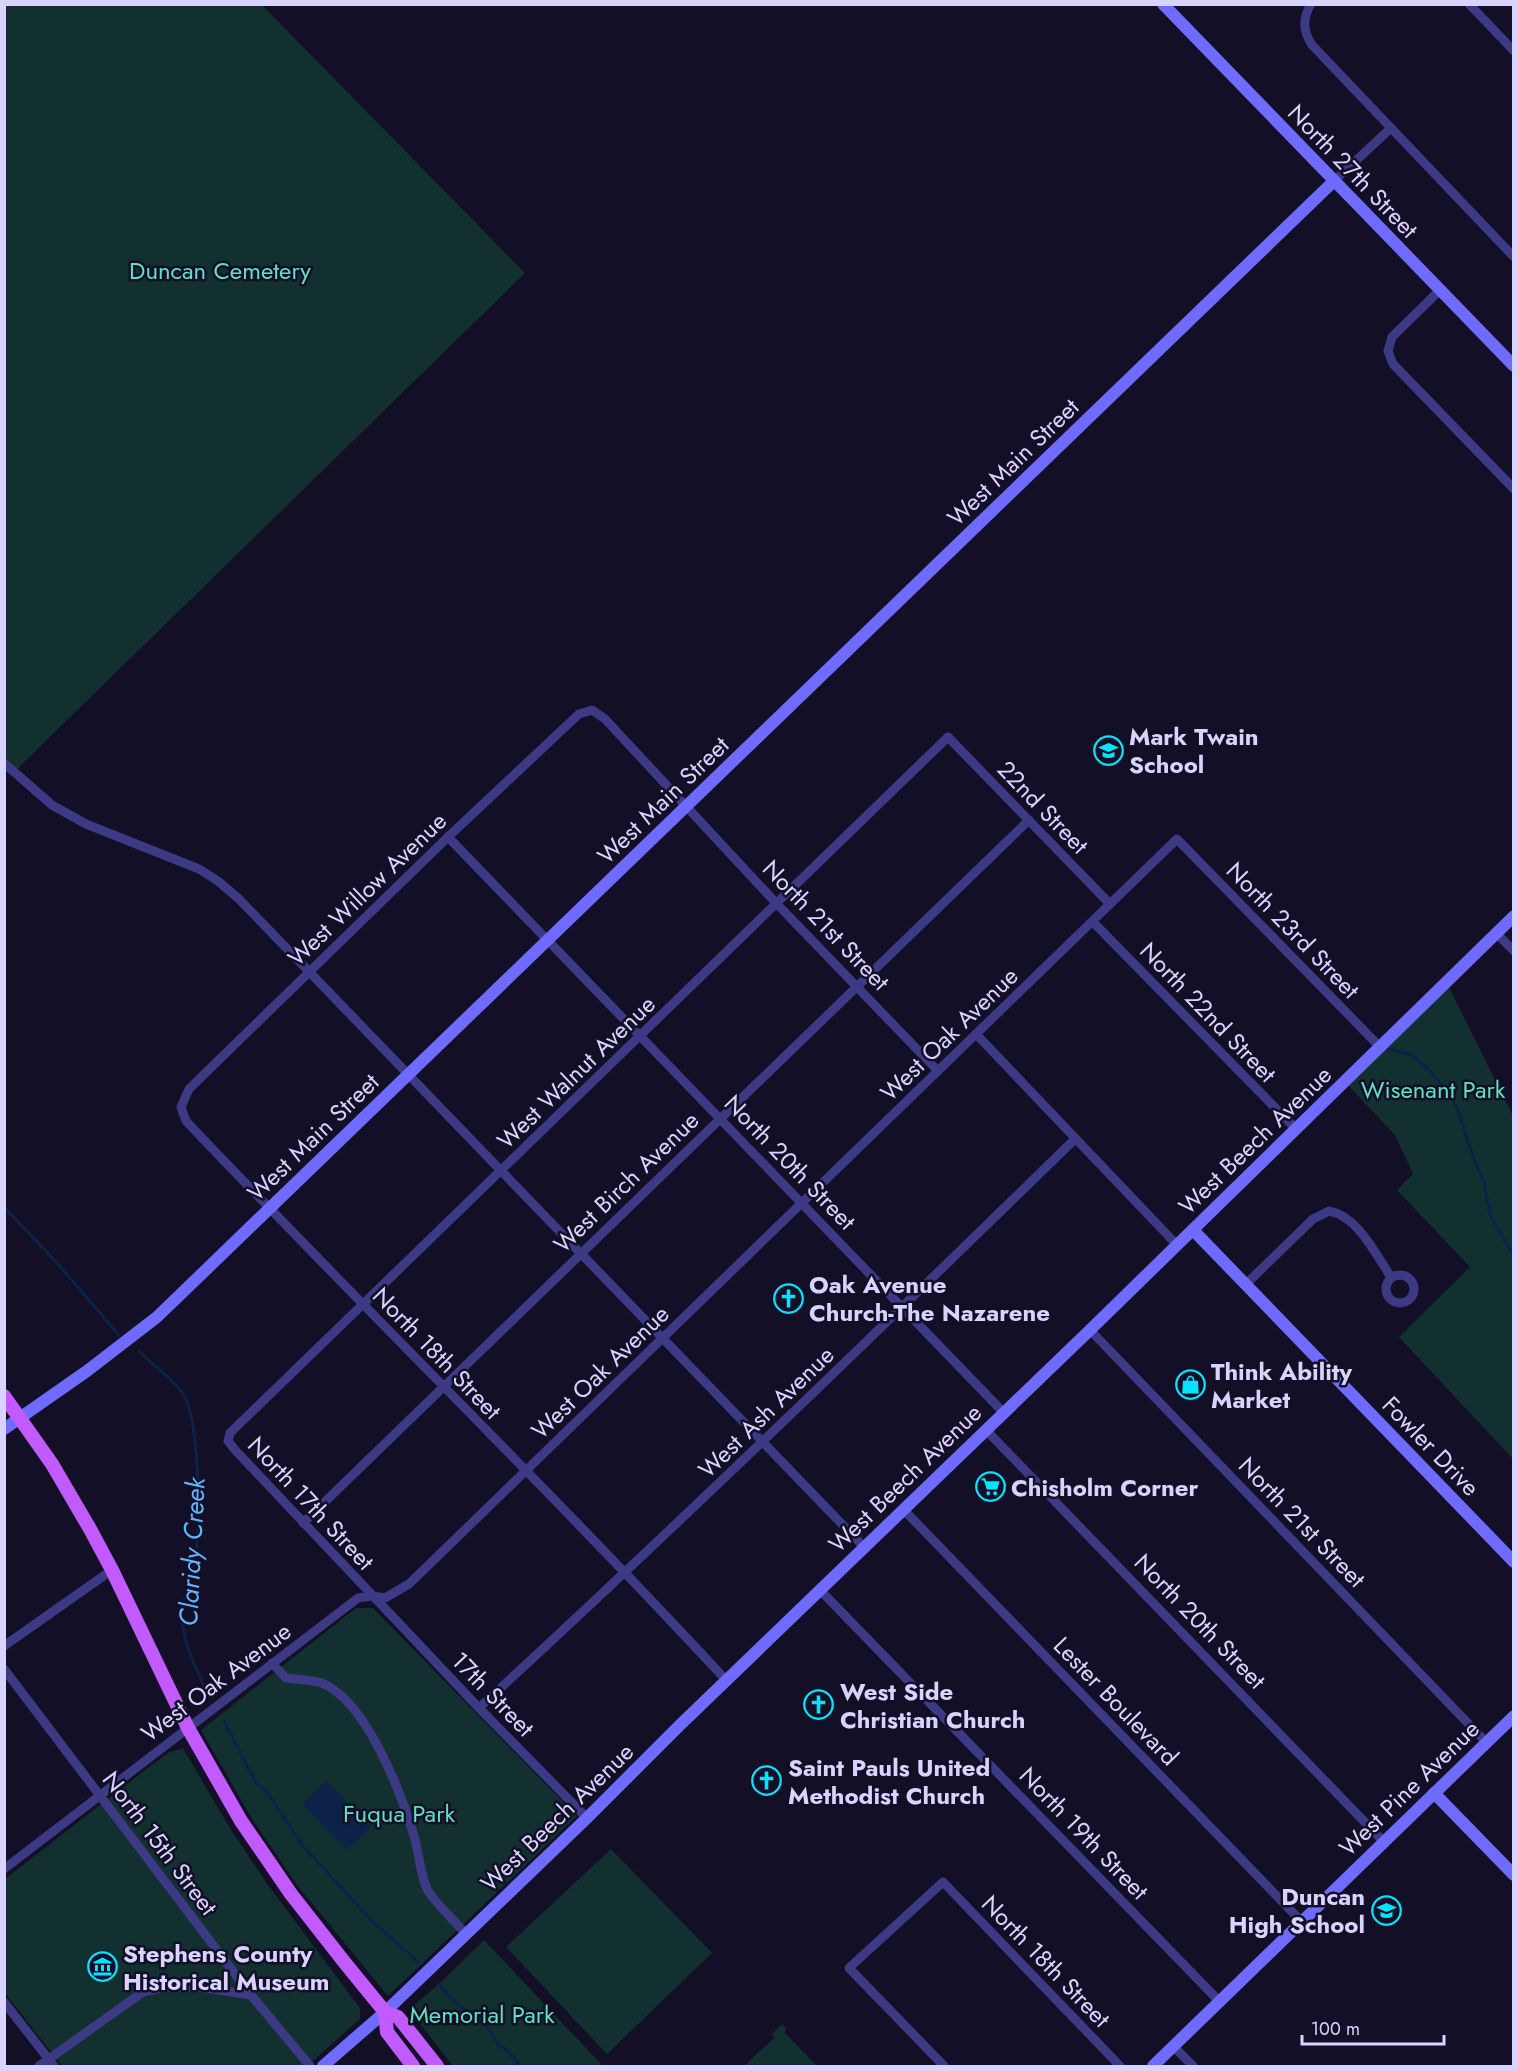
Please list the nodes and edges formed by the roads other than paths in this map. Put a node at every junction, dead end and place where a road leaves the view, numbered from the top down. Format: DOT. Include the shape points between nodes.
graph roads {
  1 [pos="1163,4"];
  2 [pos="1311,4"];
  3 [pos="1469,4"];
  4 [pos="1514,51"];
  5 [pos="1391,128"];
  6 [pos="1334,182"];
  7 [pos="1514,257"];
  8 [pos="1440,290"];
  9 [pos="1514,366"];
  10 [pos="1514,489"];
  11 [pos="592,710"];
  12 [pos="948,737"];
  13 [pos="4,763"];
  14 [pos="686,807"];
  15 [pos="1029,820"];
  16 [pos="448,837"];
  17 [pos="1177,839"];
  18 [pos="777,904"];
  19 [pos="1110,904"];
  20 [pos="1514,916"];
  21 [pos="1093,922"];
  22 [pos="1496,933"];
  23 [pos="546,940"];
  24 [pos="1514,951"];
  25 [pos="309,972"];
  26 [pos="857,986"];
  27 [pos="976,1034"];
  28 [pos="639,1036"];
  29 [pos="1380,1047"];
  30 [pos="938,1071"];
  31 [pos="407,1074"];
  32 [pos="181,1107"];
  33 [pos="719,1119"];
  34 [pos="1296,1129"];
  35 [pos="1075,1139"];
  36 [pos="502,1171"];
  37 [pos="801,1204"];
  38 [pos="269,1209"];
  39 [pos="1193,1230"];
  40 [pos="1177,1245"];
  41 [pos="580,1252"];
  42 [pos="1391,1277"];
  43 [pos="1245,1285"];
  44 [pos="364,1304"];
  45 [pos="903,1308"];
  46 [pos="1090,1330"];
  47 [pos="664,1337"];
  48 [pos="444,1387"];
  49 [pos="4,1396"];
  50 [pos="1004,1413"];
  51 [pos="20,1417"];
  52 [pos="4,1429"];
  53 [pos="986,1430"];
  54 [pos="230,1433"];
  55 [pos="764,1441"];
  56 [pos="525,1471"];
  57 [pos="903,1509"];
  58 [pos="303,1523"];
  59 [pos="864,1547"];
  60 [pos="1514,1562"];
  61 [pos="112,1570"];
  62 [pos="626,1573"];
  63 [pos="820,1590"];
  64 [pos="372,1596"];
  65 [pos="4,1646"];
  66 [pos="272,1663"];
  67 [pos="4,1669"];
  68 [pos="726,1680"];
  69 [pos="479,1708"];
  70 [pos="1514,1716"];
  71 [pos="188,1728"];
  72 [pos="1486,1742"];
  73 [pos="1434,1793"];
  74 [pos="100,1797"];
  75 [pos="587,1818"];
  76 [pos="1384,1842"];
  77 [pos="4,1869"];
  78 [pos="1514,1875"];
  79 [pos="1301,1921"];
  80 [pos="466,1934"];
  81 [pos="251,1995"];
  82 [pos="1219,2001"];
  83 [pos="4,2002"];
  84 [pos="385,2012"];
  85 [pos="1174,2047"];
  86 [pos="51,2063"];
  87 [pos="39,2067"];
  88 [pos="310,2067"];
  89 [pos="322,2067"];
  90 [pos="413,2067"];
  91 [pos="437,2067"];
  92 [pos="944,2067"];
  93 [pos="1120,2067"];
  94 [pos="1153,2067"];
  95 [pos="1193,2067"];
  1 -- 6 [label="street, North 27th Street"];
  2 -- 5 [label="street" via="1305,15 1304,34"];
  3 -- 4 [label="street"];
  5 -- 6 [label="street"];
  5 -- 7 [label="street"];
  6 -- 8 [label="street, North 27th Street"];
  6 -- 14 [label="street, West Main Street"];
  8 -- 9 [label="street, North 27th Street"];
  8 -- 10 [label="street" via="1392,337 1388,351 1393,364"];
  11 -- 14 [label="street, North 21st Street" via="605,719"];
  11 -- 16 [label="street, West Willow Avenue" via="579,714"];
  12 -- 15 [label="street, 22nd Street"];
  12 -- 18 [label="street, West Walnut Avenue"];
  13 -- 25 [label="street" via="52,805 86,824 174,858 218,880"];
  14 -- 18 [label="street, North 21st Street"];
  14 -- 23 [label="street, West Main Street"];
  15 -- 19 [label="street, 22nd Street"];
  15 -- 26 [label="street, West Birch Avenue"];
  16 -- 23 [label="street, North 20th Street"];
  16 -- 25 [label="street, West Willow Avenue"];
  17 -- 19 [label="street, West Oak Avenue"];
  17 -- 29 [label="street, North 23rd Street"];
  18 -- 26 [label="street, North 21st Street"];
  18 -- 28 [label="street, West Walnut Avenue"];
  19 -- 21 [label="street, West Oak Avenue"];
  20 -- 22 [label="street, West Beech Avenue"];
  21 -- 27 [label="street, West Oak Avenue"];
  21 -- 34 [label="street, North 22nd Street"];
  22 -- 24 [label="street"];
  22 -- 29 [label="street, West Beech Avenue"];
  23 -- 28 [label="street, North 20th Street"];
  23 -- 31 [label="street, West Main Street"];
  25 -- 31 [label="street"];
  25 -- 32 [label="street, West Willow Avenue" via="189,1089"];
  26 -- 30 [label="street, North 21st Street"];
  26 -- 33 [label="street, West Birch Avenue"];
  27 -- 30 [label="street, West Oak Avenue"];
  27 -- 35 [label="street"];
  28 -- 33 [label="street, North 20th Street"];
  28 -- 36 [label="street, West Walnut Avenue"];
  29 -- 34 [label="street, West Beech Avenue"];
  30 -- 37 [label="street, West Oak Avenue"];
  31 -- 36 [label="street"];
  31 -- 38 [label="street, West Main Street"];
  32 -- 38 [label="street, North 18th Street" via="186,1120"];
  33 -- 37 [label="street, North 20th Street"];
  33 -- 41 [label="street, West Birch Avenue"];
  34 -- 39 [label="street, West Beech Avenue"];
  35 -- 40 [label="street"];
  35 -- 45 [label="street, West Ash Avenue"];
  36 -- 41 [label="street"];
  36 -- 44 [label="street, West Walnut Avenue"];
  37 -- 45 [label="street, North 20th Street"];
  37 -- 47 [label="street, West Oak Avenue"];
  38 -- 44 [label="street, North 18th Street"];
  38 -- 51 [label="street, West Main Street" via="157,1317"];
  39 -- 40 [label="street, West Beech Avenue"];
  39 -- 43 [label="street, Fowler Drive"];
  40 -- 46 [label="street, West Beech Avenue"];
  41 -- 47 [label="street"];
  41 -- 48 [label="street, West Birch Avenue"];
  42 -- 43 [label="street" via="1351,1222 1329,1211 1313,1219"];
  43 -- 60 [label="street, Fowler Drive"];
  44 -- 48 [label="street, North 18th Street"];
  44 -- 54 [label="street, West Walnut Avenue"];
  45 -- 50 [label="street, North 20th Street"];
  45 -- 55 [label="street, West Ash Avenue"];
  46 -- 50 [label="street, West Beech Avenue"];
  46 -- 72 [label="street, North 21st Street"];
  47 -- 55 [label="street"];
  47 -- 56 [label="street, West Oak Avenue"];
  48 -- 56 [label="street, North 18th Street"];
  48 -- 58 [label="street, West Birch Avenue"];
  49 -- 51 [label="main road"];
  50 -- 53 [label="street, West Beech Avenue"];
  51 -- 52 [label="street, West Main Street"];
  51 -- 61 [label="main road"];
  53 -- 57 [label="street, West Beech Avenue"];
  53 -- 76 [label="street, North 20th Street"];
  54 -- 58 [label="street, North 17th Street" via="228,1441 236,1451"];
  55 -- 59 [label="street"];
  55 -- 62 [label="street, West Ash Avenue"];
  56 -- 62 [label="street, North 18th Street"];
  56 -- 64 [label="street, West Oak Avenue" via="409,1584 385,1598"];
  57 -- 59 [label="street, West Beech Avenue"];
  57 -- 79 [label="street, Lester Boulevard"];
  58 -- 64 [label="street, North 17th Street"];
  59 -- 63 [label="street, West Beech Avenue"];
  61 -- 65 [label="street"];
  61 -- 71 [label="main road"];
  62 -- 68 [label="street, North 18th Street"];
  62 -- 69 [label="street, West Ash Avenue"];
  63 -- 68 [label="street, West Beech Avenue"];
  63 -- 82 [label="street, North 19th Street"];
  64 -- 66 [label="street, West Oak Avenue" via="358,1598"];
  64 -- 69 [label="street, 17th Street"];
  66 -- 71 [label="street, West Oak Avenue"];
  66 -- 80 [label="street" via="286,1678 326,1685 368,1728 403,1801 428,1891"];
  67 -- 74 [label="street, North 15th Street"];
  68 -- 75 [label="street, West Beech Avenue"];
  69 -- 75 [label="street, 17th Street"];
  70 -- 72 [label="street, West Pine Avenue"];
  71 -- 74 [label="street, West Oak Avenue"];
  71 -- 84 [label="main road" via="241,1821 291,1894"];
  72 -- 73 [label="street, West Pine Avenue"];
  73 -- 76 [label="street, West Pine Avenue"];
  73 -- 78 [label="street"];
  74 -- 77 [label="street, West Oak Avenue"];
  74 -- 81 [label="street, North 15th Street"];
  75 -- 80 [label="street, West Beech Avenue"];
  76 -- 79 [label="street, West Pine Avenue"];
  79 -- 82 [label="street, West Pine Avenue"];
  80 -- 84 [label="street, West Beech Avenue"];
  81 -- 86 [label="street" via="200,1987 164,1987 143,1992"];
  81 -- 88 [label="street, North 15th Street"];
  82 -- 85 [label="street, West Pine Avenue"];
  83 -- 86 [label="street"];
  84 -- 89 [label="street, West Beech Avenue"];
  84 -- 90 [label="main road" via="387,2032"];
  84 -- 91 [label="main road" via="398,2017"];
  85 -- 94 [label="street, West Pine Avenue"];
  85 -- 95 [label="street"];
  86 -- 87 [label="street"];
  92 -- 93 [label="street, North 18th Street" via="849,1968 943,1882"];
}
